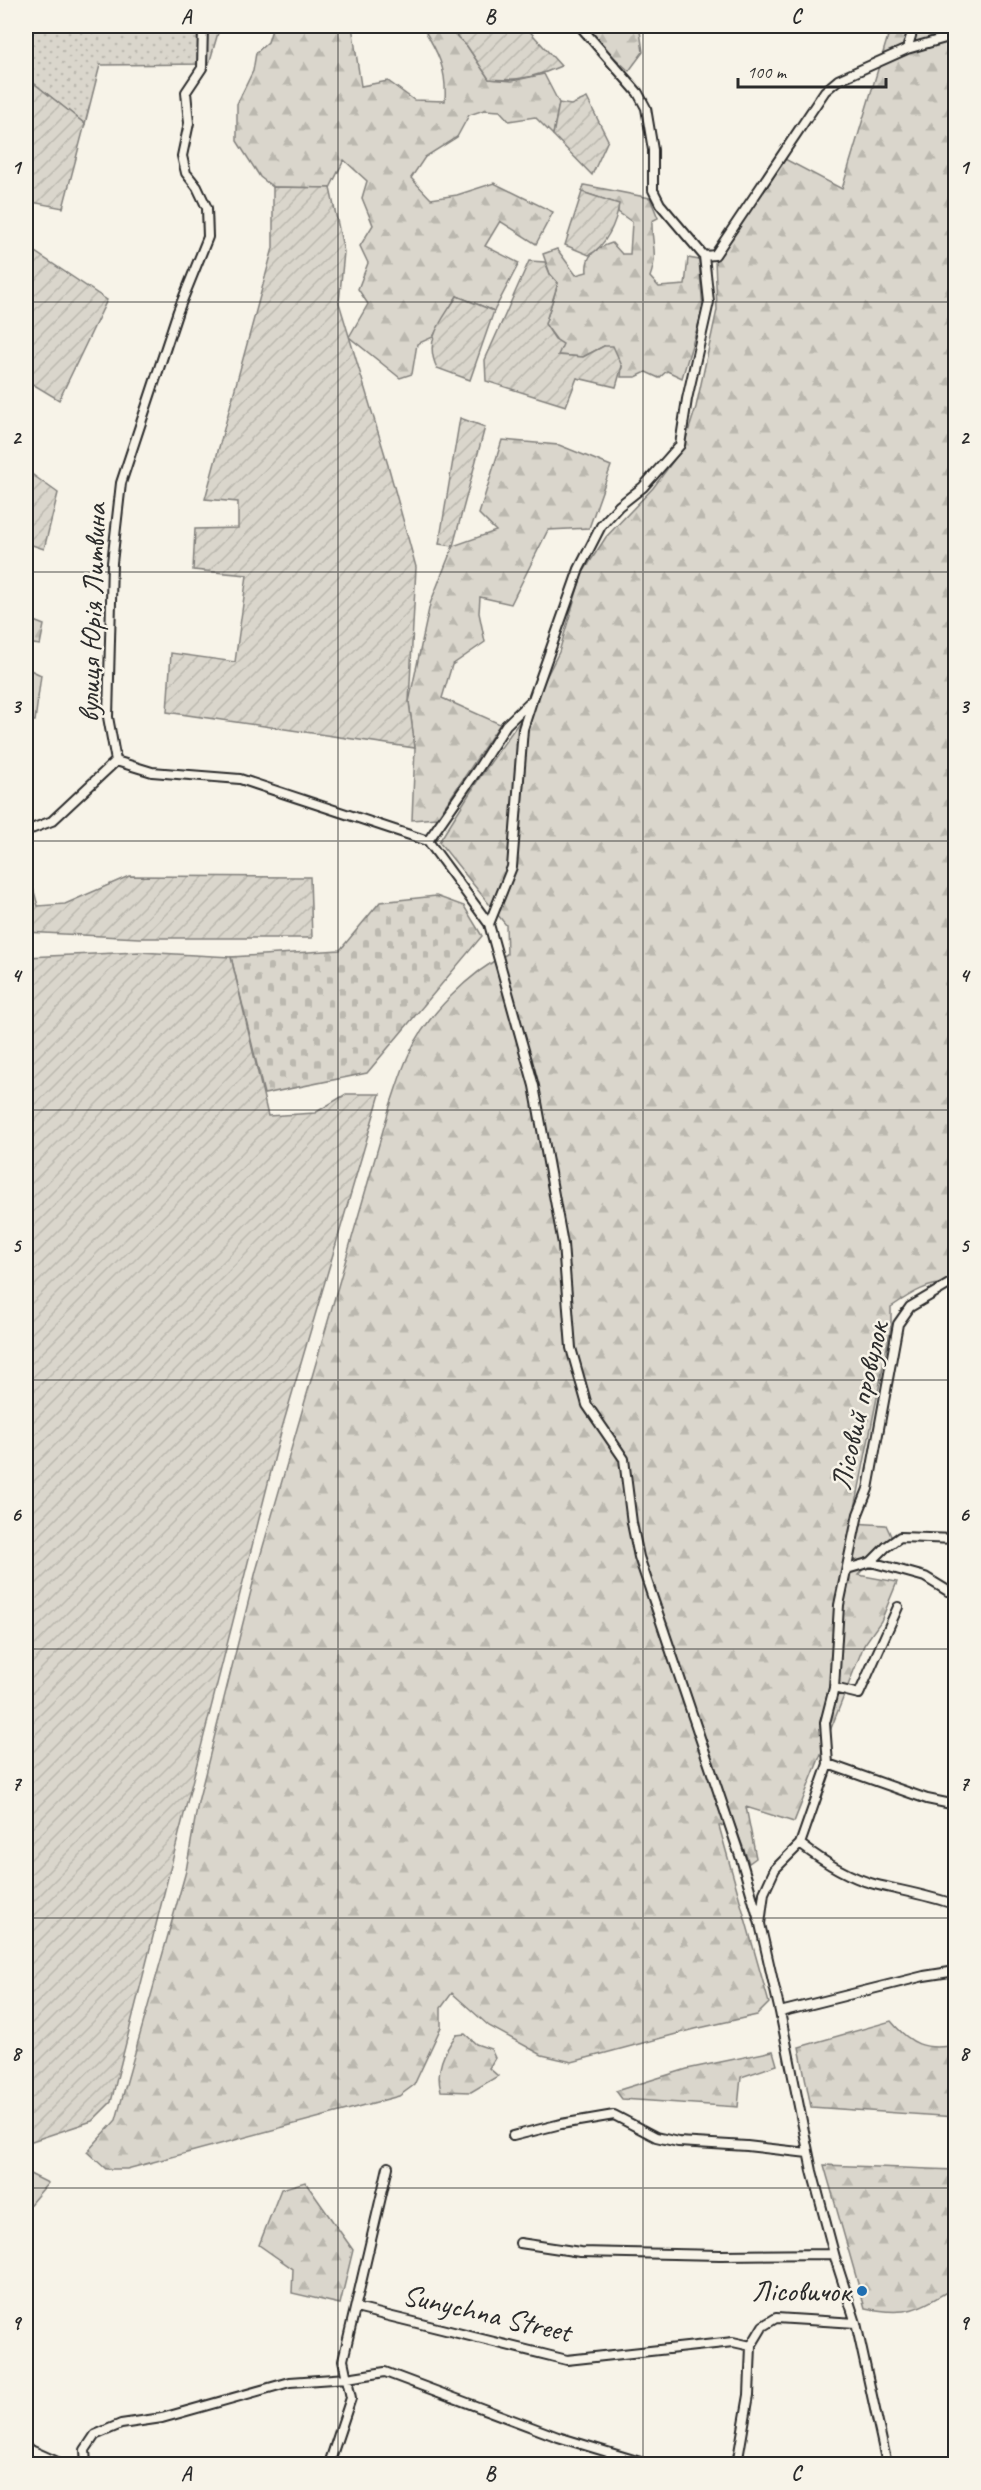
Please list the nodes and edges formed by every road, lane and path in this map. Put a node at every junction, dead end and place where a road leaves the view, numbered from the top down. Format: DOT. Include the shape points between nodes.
graph roads {
  1 [pos="202,26"];
  2 [pos="580,26"];
  3 [pos="914,26"];
  4 [pos="956,35"];
  5 [pos="907,49"];
  6 [pos="704,256"];
  7 [pos="532,699"];
  8 [pos="116,761"];
  9 [pos="26,831"];
  10 [pos="428,842"];
  11 [pos="489,924"];
  12 [pos="956,1280"];
  13 [pos="956,1539"];
  14 [pos="870,1562"];
  15 [pos="847,1569"];
  16 [pos="948,1591"];
  17 [pos="898,1607"];
  18 [pos="834,1688"];
  19 [pos="828,1764"];
  20 [pos="956,1805"];
  21 [pos="800,1844"];
  22 [pos="956,1905"];
  23 [pos="760,1924"];
  24 [pos="956,1971"];
  25 [pos="780,2012"];
  26 [pos="513,2136"];
  27 [pos="808,2153"];
  28 [pos="388,2167"];
  29 [pos="520,2243"];
  30 [pos="834,2254"];
  31 [pos="356,2308"];
  32 [pos="856,2324"];
  33 [pos="751,2346"];
  34 [pos="347,2378"];
  35 [pos="26,2448"];
  36 [pos="62,2464"];
  37 [pos="86,2464"];
  38 [pos="328,2464"];
  39 [pos="647,2464"];
  40 [pos="737,2464"];
  41 [pos="887,2464"];
  1 -- 8 [label="street, вулиця Юрія Литвина" via="202,68 186,92 189,123 182,156 186,173 207,208 208,237 178,311 121,483 112,563 108,717"];
  2 -- 6 [label="street" via="638,93 649,124 653,190 660,204"];
  3 -- 5 [label="street"];
  4 -- 5 [label="street"];
  5 -- 6 [label="street" via="838,80 825,91 715,255"];
  6 -- 7 [label="street" via="709,302 680,445 601,526 579,569"];
  7 -- 10 [label="street" via="506,724"];
  7 -- 11 [label="street" via="523,729 512,867"];
  8 -- 9 [label="street" via="52,821"];
  8 -- 10 [label="street, вулиця Юрія Литвина" via="152,772 240,779"];
  10 -- 11 [label="street"];
  11 -- 23 [label="street" via="534,1086 563,1244 571,1348 587,1405 624,1459 639,1557"];
  12 -- 15 [label="street, Лісовий провулок" via="910,1307 898,1324 868,1489 858,1514"];
  13 -- 14 [label="street" via="900,1537"];
  14 -- 15 [label="street"];
  14 -- 16 [label="street" via="925,1577"];
  15 -- 18 [label="street, Лісовий провулок" via="840,1605"];
  17 -- 18 [label="street" via="860,1694"];
  18 -- 19 [label="street" via="825,1723"];
  19 -- 20 [label="street" via="927,1799"];
  19 -- 21 [label="street"];
  21 -- 22 [label="street" via="818,1858 871,1883 924,1893"];
  21 -- 23 [label="street" via="775,1869 764,1893"];
  23 -- 25 [label="street"];
  24 -- 25 [label="street"];
  25 -- 27 [label="street"];
  26 -- 27 [label="street" via="614,2115 656,2137 678,2142"];
  27 -- 30 [label="street"];
  28 -- 31 [label="street, Sunychna Street"];
  29 -- 30 [label="street" via="580,2252"];
  30 -- 32 [label="street"];
  31 -- 33 [label="street, Sunychna Street" via="567,2360 733,2342"];
  31 -- 34 [label="street" via="343,2360"];
  32 -- 33 [label="street" via="776,2318 763,2326"];
  32 -- 41 [label="street"];
  33 -- 40 [label="street" via="749,2395"];
  34 -- 37 [label="street" via="290,2382 162,2418 121,2424 95,2435 85,2450"];
  34 -- 38 [label="street" via="351,2398"];
  34 -- 39 [label="street" via="385,2372 558,2437"];
  35 -- 36 [label="street"];
}
